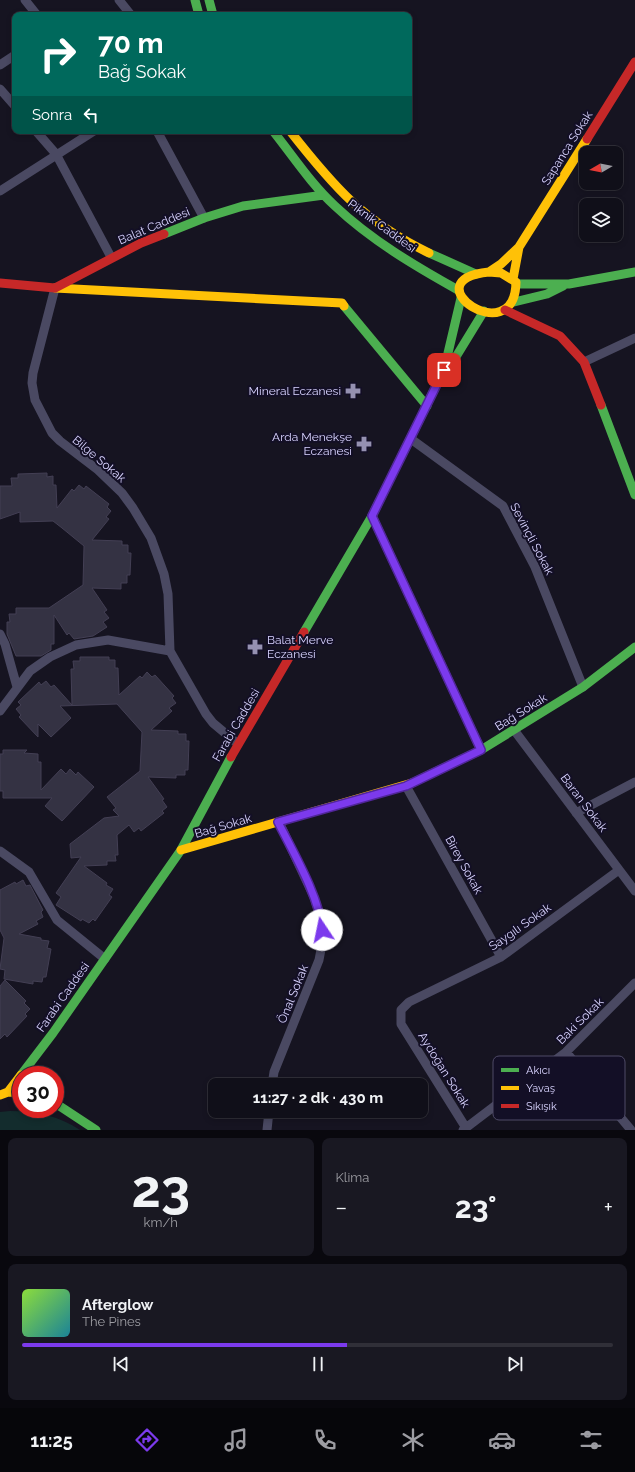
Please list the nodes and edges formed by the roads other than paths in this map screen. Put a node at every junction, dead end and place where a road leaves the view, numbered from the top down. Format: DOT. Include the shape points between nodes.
graph roads {
  1 [pos="24,0"];
  2 [pos="119,0"];
  3 [pos="195,0"];
  4 [pos="209,0"];
  5 [pos="34,12"];
  6 [pos="129,12"];
  7 [pos="198,12"];
  8 [pos="212,12"];
  9 [pos="12,57"];
  10 [pos="635,62"];
  11 [pos="0,65"];
  12 [pos="0,89"];
  13 [pos="12,103"];
  14 [pos="39,134"];
  15 [pos="89,134"];
  16 [pos="159,134"];
  17 [pos="275,134"];
  18 [pos="292,134"];
  19 [pos="56,154"];
  20 [pos="0,191"];
  21 [pos="324,195"];
  22 [pos="204,218"];
  23 [pos="518,247"];
  24 [pos="112,258"];
  25 [pos="490,272"];
  26 [pos="635,272"];
  27 [pos="476,274"];
  28 [pos="514,282"];
  29 [pos="0,283"];
  30 [pos="569,284"];
  31 [pos="55,288"];
  32 [pos="460,294"];
  33 [pos="514,302"];
  34 [pos="505,310"];
  35 [pos="484,311"];
  36 [pos="635,338"];
  37 [pos="584,362"];
  38 [pos="444,370"];
  39 [pos="427,406"];
  40 [pos="411,439"];
  41 [pos="635,495"];
  42 [pos="372,516"];
  43 [pos="0,634"];
  44 [pos="635,647"];
  45 [pos="170,651"];
  46 [pos="17,687"];
  47 [pos="583,687"];
  48 [pos="0,711"];
  49 [pos="514,730"];
  50 [pos="238,744"];
  51 [pos="481,750"];
  52 [pos="635,782"];
  53 [pos="406,786"];
  54 [pos="576,813"];
  55 [pos="278,822"];
  56 [pos="181,850"];
  57 [pos="0,851"];
  58 [pos="619,870"];
  59 [pos="635,891"];
  60 [pos="501,957"];
  61 [pos="105,959"];
  62 [pos="635,983"];
  63 [pos="401,1024"];
  64 [pos="566,1052"];
  65 [pos="561,1056"];
  66 [pos="569,1056"];
  67 [pos="28,1066"];
  68 [pos="273,1078"];
  69 [pos="12,1085"];
  70 [pos="4,1094"];
  71 [pos="493,1108"];
  72 [pos="64,1110"];
  73 [pos="268,1118"];
  74 [pos="622,1120"];
  75 [pos="465,1129"];
  76 [pos="96,1130"];
  77 [pos="267,1130"];
  78 [pos="630,1130"];
  1 -- 5 [label="street"];
  2 -- 6 [label="street"];
  3 -- 7 [label="street"];
  4 -- 8 [label="street"];
  9 -- 11 [label="street"];
  10 -- 23 [label="street, Sapanca Sokak"];
  12 -- 13 [label="street"];
  14 -- 19 [label="street"];
  15 -- 19 [label="street"];
  16 -- 22 [label="street"];
  17 -- 21 [label="street, Piknik Caddesi"];
  18 -- 27 [label="street, Piknik Caddesi" via="332,184 376,223 442,260"];
  19 -- 20 [label="street"];
  19 -- 24 [label="street"];
  21 -- 22 [label="street, Balat Caddesi" via="243,206"];
  21 -- 32 [label="street, Piknik Caddesi" via="370,234"];
  22 -- 24 [label="street, Balat Caddesi" via="141,243"];
  23 -- 25 [label="street, Sapanca Sokak" via="502,264"];
  23 -- 28 [label="street, Sapanca Sokak"];
  24 -- 31 [label="street, Balat Caddesi"];
  25 -- 27 [label="street"];
  25 -- 28 [label="street" via="501,273"];
  26 -- 30 [label="street"];
  27 -- 32 [label="street" via="465,278"];
  28 -- 30 [label="street"];
  28 -- 33 [label="street" via="518,292"];
  29 -- 31 [label="street"];
  30 -- 33 [label="street" via="547,294"];
  31 -- 39 [label="street" via="342,303"];
  31 -- 45 [label="street, Bilge Sokak" via="33,373 36,400 56,437 109,480 122,493 143,523 158,554 164,574 170,611"];
  32 -- 35 [label="street" via="466,303"];
  32 -- 38 [label="street"];
  33 -- 34 [label="street"];
  34 -- 35 [label="street"];
  34 -- 37 [label="street" via="560,336"];
  35 -- 38 [label="street" via="454,360"];
  36 -- 37 [label="street"];
  37 -- 41 [label="street"];
  38 -- 39 [label="street, Farabi Caddesi"];
  39 -- 40 [label="street, Farabi Caddesi"];
  40 -- 42 [label="street, Farabi Caddesi"];
  40 -- 47 [label="street, Sevinçli Sokak" via="503,506 535,567"];
  42 -- 50 [label="street, Farabi Caddesi"];
  42 -- 51 [label="street"];
  43 -- 46 [label="street"];
  44 -- 47 [label="street, Bağ Sokak"];
  45 -- 46 [label="street" via="108,640 76,645 50,656 30,671"];
  45 -- 50 [label="street, Bilge Sokak" via="206,714"];
  46 -- 48 [label="street"];
  47 -- 49 [label="street, Bağ Sokak"];
  49 -- 51 [label="street, Bağ Sokak"];
  49 -- 54 [label="street, Baran Sokak"];
  50 -- 56 [label="street, Farabi Caddesi"];
  51 -- 53 [label="street, Bağ Sokak"];
  52 -- 54 [label="street"];
  53 -- 55 [label="street, Bağ Sokak"];
  53 -- 60 [label="street, Birey Sokak"];
  54 -- 58 [label="street, Baran Sokak"];
  55 -- 56 [label="street, Bağ Sokak"];
  55 -- 68 [label="street, Önal Sokak" via="314,897 322,922 323,939 319,960"];
  56 -- 61 [label="street, Farabi Caddesi"];
  57 -- 61 [label="street" via="29,872 57,920"];
  58 -- 59 [label="street, Baran Sokak"];
  58 -- 60 [label="street, Saygılı Sokak"];
  60 -- 63 [label="street, Saygılı Sokak" via="409,1002 401,1010"];
  61 -- 67 [label="street, Farabi Caddesi"];
  62 -- 64 [label="street, Baki Sokak"];
  63 -- 75 [label="street, Aydoğan Sokak"];
  64 -- 65 [label="street, Baki Sokak"];
  64 -- 66 [label="street"];
  69 -- 70 [label="street, Farabi Caddesi"];
  71 -- 75 [label="street, Baki Sokak"];
  72 -- 76 [label="street"];
  73 -- 77 [label="street"];
  74 -- 78 [label="street"];
}
